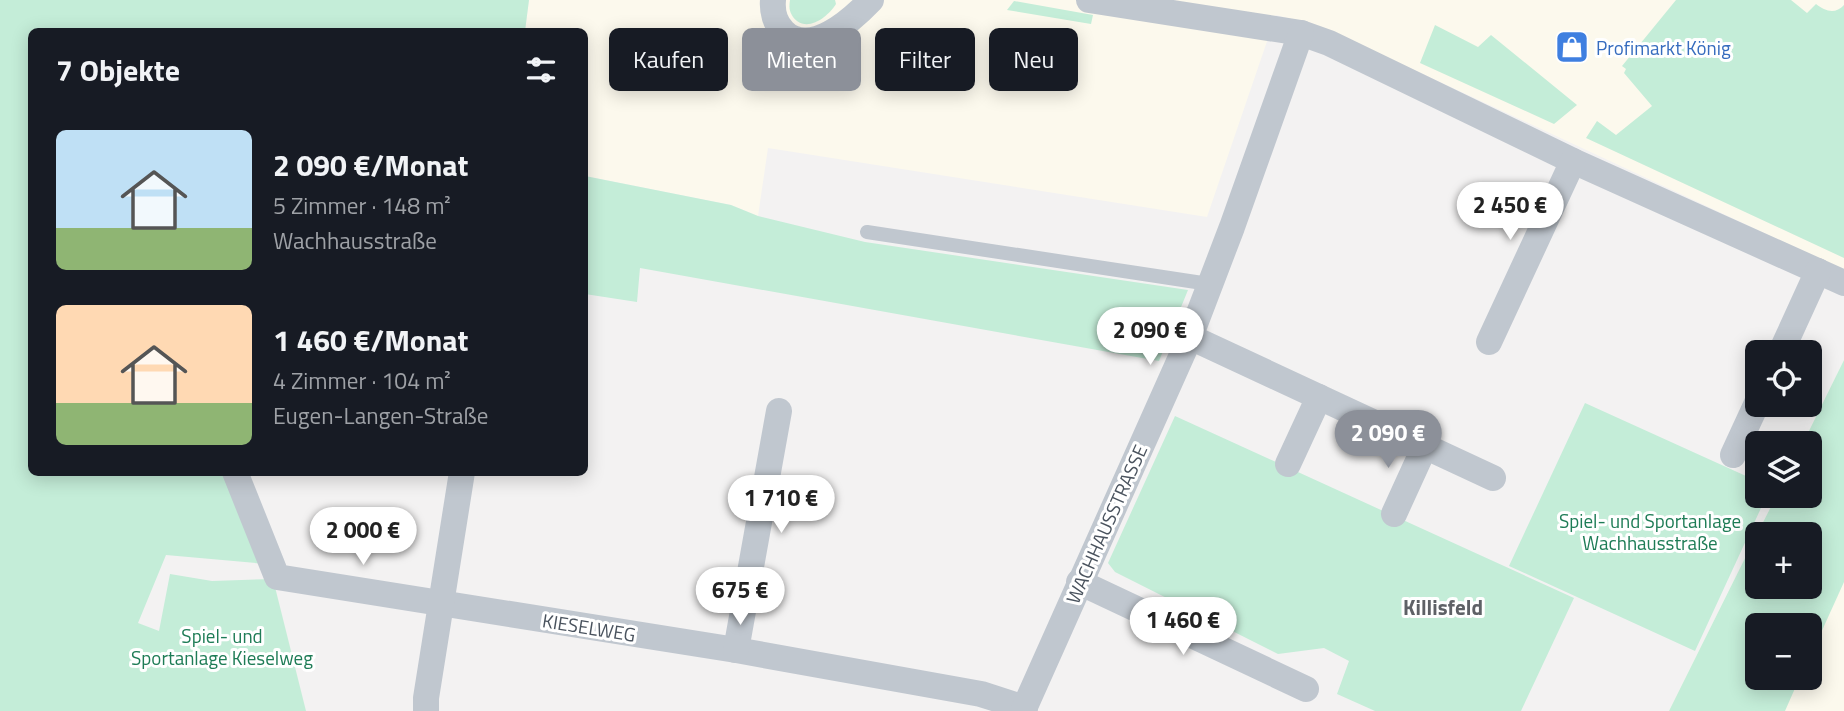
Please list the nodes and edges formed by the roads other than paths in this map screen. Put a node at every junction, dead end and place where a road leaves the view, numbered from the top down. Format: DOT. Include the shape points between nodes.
graph roads {
  1 [pos="774,0"];
  2 [pos="871,0"];
  3 [pos="1089,0"];
  4 [pos="1301,33"];
  5 [pos="1573,161"];
  6 [pos="867,232"];
  7 [pos="1818,271"];
  8 [pos="1844,283"];
  9 [pos="1209,284"];
  10 [pos="1190,337"];
  11 [pos="1786,340"];
  12 [pos="1489,342"];
  13 [pos="1319,397"];
  14 [pos="779,411"];
  15 [pos="1751,417"];
  16 [pos="1426,446"];
  17 [pos="1733,455"];
  18 [pos="1288,464"];
  19 [pos="237,476"];
  20 [pos="461,476"];
  21 [pos="1493,478"];
  22 [pos="1394,514"];
  23 [pos="1079,582"];
  24 [pos="442,603"];
  25 [pos="736,650"];
  26 [pos="1306,689"];
  27 [pos="1024,709"];
  28 [pos="426,711"];
  1 -- 2 [label="street" via="782,30 803,41 823,38"];
  3 -- 4 [label="street"];
  4 -- 5 [label="street"];
  4 -- 9 [label="street, WACHHAUSSTRASSE"];
  5 -- 7 [label="street"];
  5 -- 12 [label="street"];
  6 -- 9 [label="lane"];
  7 -- 8 [label="street"];
  7 -- 11 [label="street"];
  9 -- 10 [label="street, WACHHAUSSTRASSE"];
  10 -- 13 [label="street"];
  10 -- 23 [label="street, WACHHAUSSTRASSE"];
  13 -- 16 [label="street"];
  13 -- 18 [label="street"];
  14 -- 25 [label="street"];
  15 -- 17 [label="street"];
  16 -- 21 [label="street"];
  16 -- 22 [label="street"];
  19 -- 24 [label="street, KIESELWEG" via="277,577"];
  20 -- 24 [label="street"];
  23 -- 26 [label="street"];
  23 -- 27 [label="street, WACHHAUSSTRASSE"];
  24 -- 25 [label="street, KIESELWEG"];
  24 -- 28 [label="street"];
  25 -- 27 [label="street, KIESELWEG" via="981,694"];
}
